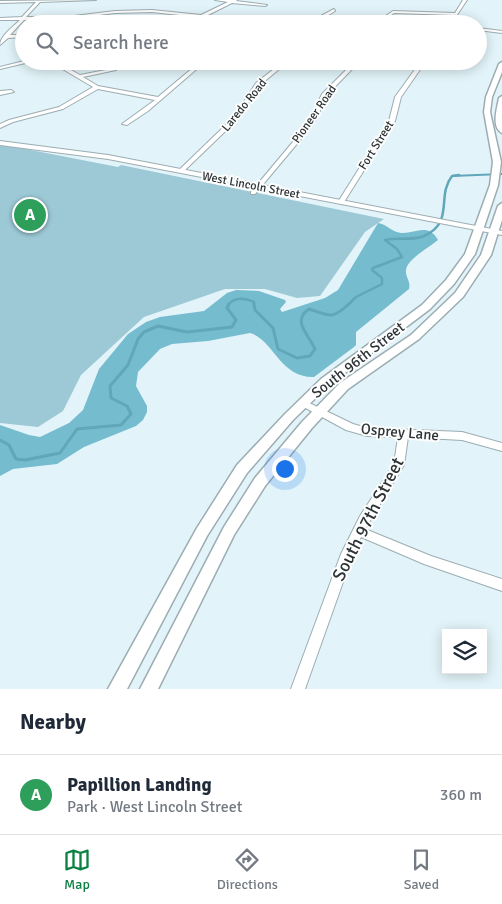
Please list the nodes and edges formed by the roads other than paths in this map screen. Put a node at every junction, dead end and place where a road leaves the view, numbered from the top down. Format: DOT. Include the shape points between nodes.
graph roads {
  1 [pos="94,0"];
  2 [pos="217,0"];
  3 [pos="235,0"];
  4 [pos="465,0"];
  5 [pos="39,1"];
  6 [pos="0,2"];
  7 [pos="230,3"];
  8 [pos="265,5"];
  9 [pos="166,6"];
  10 [pos="334,10"];
  11 [pos="161,11"];
  12 [pos="456,14"];
  13 [pos="26,15"];
  14 [pos="92,15"];
  15 [pos="195,15"];
  16 [pos="206,15"];
  17 [pos="327,15"];
  18 [pos="387,15"];
  19 [pos="0,19"];
  20 [pos="15,19"];
  21 [pos="15,27"];
  22 [pos="487,30"];
  23 [pos="502,32"];
  24 [pos="0,36"];
  25 [pos="7,36"];
  26 [pos="15,36"];
  27 [pos="0,44"];
  28 [pos="0,62"];
  29 [pos="502,64"];
  30 [pos="15,65"];
  31 [pos="7,67"];
  32 [pos="0,68"];
  33 [pos="66,70"];
  34 [pos="110,70"];
  35 [pos="193,70"];
  36 [pos="276,70"];
  37 [pos="349,70"];
  38 [pos="418,70"];
  39 [pos="78,77"];
  40 [pos="97,87"];
  41 [pos="11,92"];
  42 [pos="0,94"];
  43 [pos="502,98"];
  44 [pos="159,99"];
  45 [pos="125,124"];
  46 [pos="0,126"];
  47 [pos="502,131"];
  48 [pos="0,145"];
  49 [pos="181,171"];
  50 [pos="258,186"];
  51 [pos="253,193"];
  52 [pos="341,202"];
  53 [pos="502,206"];
  54 [pos="480,229"];
  55 [pos="498,233"];
  56 [pos="303,403"];
  57 [pos="320,412"];
  58 [pos="404,434"];
  59 [pos="502,446"];
  60 [pos="358,531"];
  61 [pos="502,585"];
  62 [pos="117,689"];
  63 [pos="149,689"];
  64 [pos="298,689"];
  1 -- 5 [label="street"];
  2 -- 7 [label="street"];
  3 -- 7 [label="street"];
  4 -- 12 [label="street"];
  5 -- 6 [label="street"];
  5 -- 13 [label="street"];
  7 -- 8 [label="street"];
  7 -- 16 [label="street"];
  9 -- 11 [label="street"];
  10 -- 17 [label="street"];
  11 -- 14 [label="street"];
  11 -- 15 [label="street"];
  12 -- 18 [label="street" via="398,12"];
  19 -- 20 [label="street"];
  21 -- 25 [label="street"];
  22 -- 23 [label="street"];
  24 -- 25 [label="street"];
  25 -- 26 [label="street"];
  25 -- 27 [label="street"];
  28 -- 31 [label="street"];
  29 -- 54 [label="main road, South 96th Street" via="489,97 487,112 497,162 494,185"];
  30 -- 31 [label="street"];
  31 -- 32 [label="street"];
  33 -- 39 [label="street"];
  34 -- 39 [label="street"];
  35 -- 44 [label="street"];
  36 -- 49 [label="street, Laredo Road" via="258,84 236,118"];
  37 -- 50 [label="street, Pioneer Road" via="324,95 304,132"];
  38 -- 52 [label="street, Fort Street" via="398,97 392,121"];
  39 -- 40 [label="street"];
  40 -- 44 [label="street"];
  40 -- 46 [label="street" via="61,108"];
  41 -- 42 [label="street"];
  43 -- 47 [label="main road" via="499,123"];
  44 -- 45 [label="street"];
  48 -- 49 [label="street, West Lincoln Street" via="89,154"];
  49 -- 50 [label="street, West Lincoln Street"];
  50 -- 51 [label="street, Pioneer Road"];
  50 -- 52 [label="street, West Lincoln Street"];
  52 -- 54 [label="street, West Lincoln Street"];
  53 -- 55 [label="main road, South 96th Street"];
  54 -- 55 [label="street, West Lincoln Street"];
  54 -- 56 [label="main road, South 96th Street" via="470,254 437,296 382,342 325,382"];
  55 -- 57 [label="main road, South 96th Street" via="480,267 450,304 414,337 344,386"];
  56 -- 57 [label="street, Osprey Lane"];
  56 -- 62 [label="main road, South 96th Street" via="232,484 202,532"];
  57 -- 58 [label="street, Osprey Lane" via="367,432"];
  57 -- 63 [label="main road, South 96th Street" via="260,482 229,531"];
  58 -- 59 [label="street, Osprey Lane" via="462,436"];
  58 -- 60 [label="street, South 97th Street" via="398,468"];
  60 -- 61 [label="street" via="428,560"];
  60 -- 64 [label="street, South 97th Street" via="332,591"];
}
